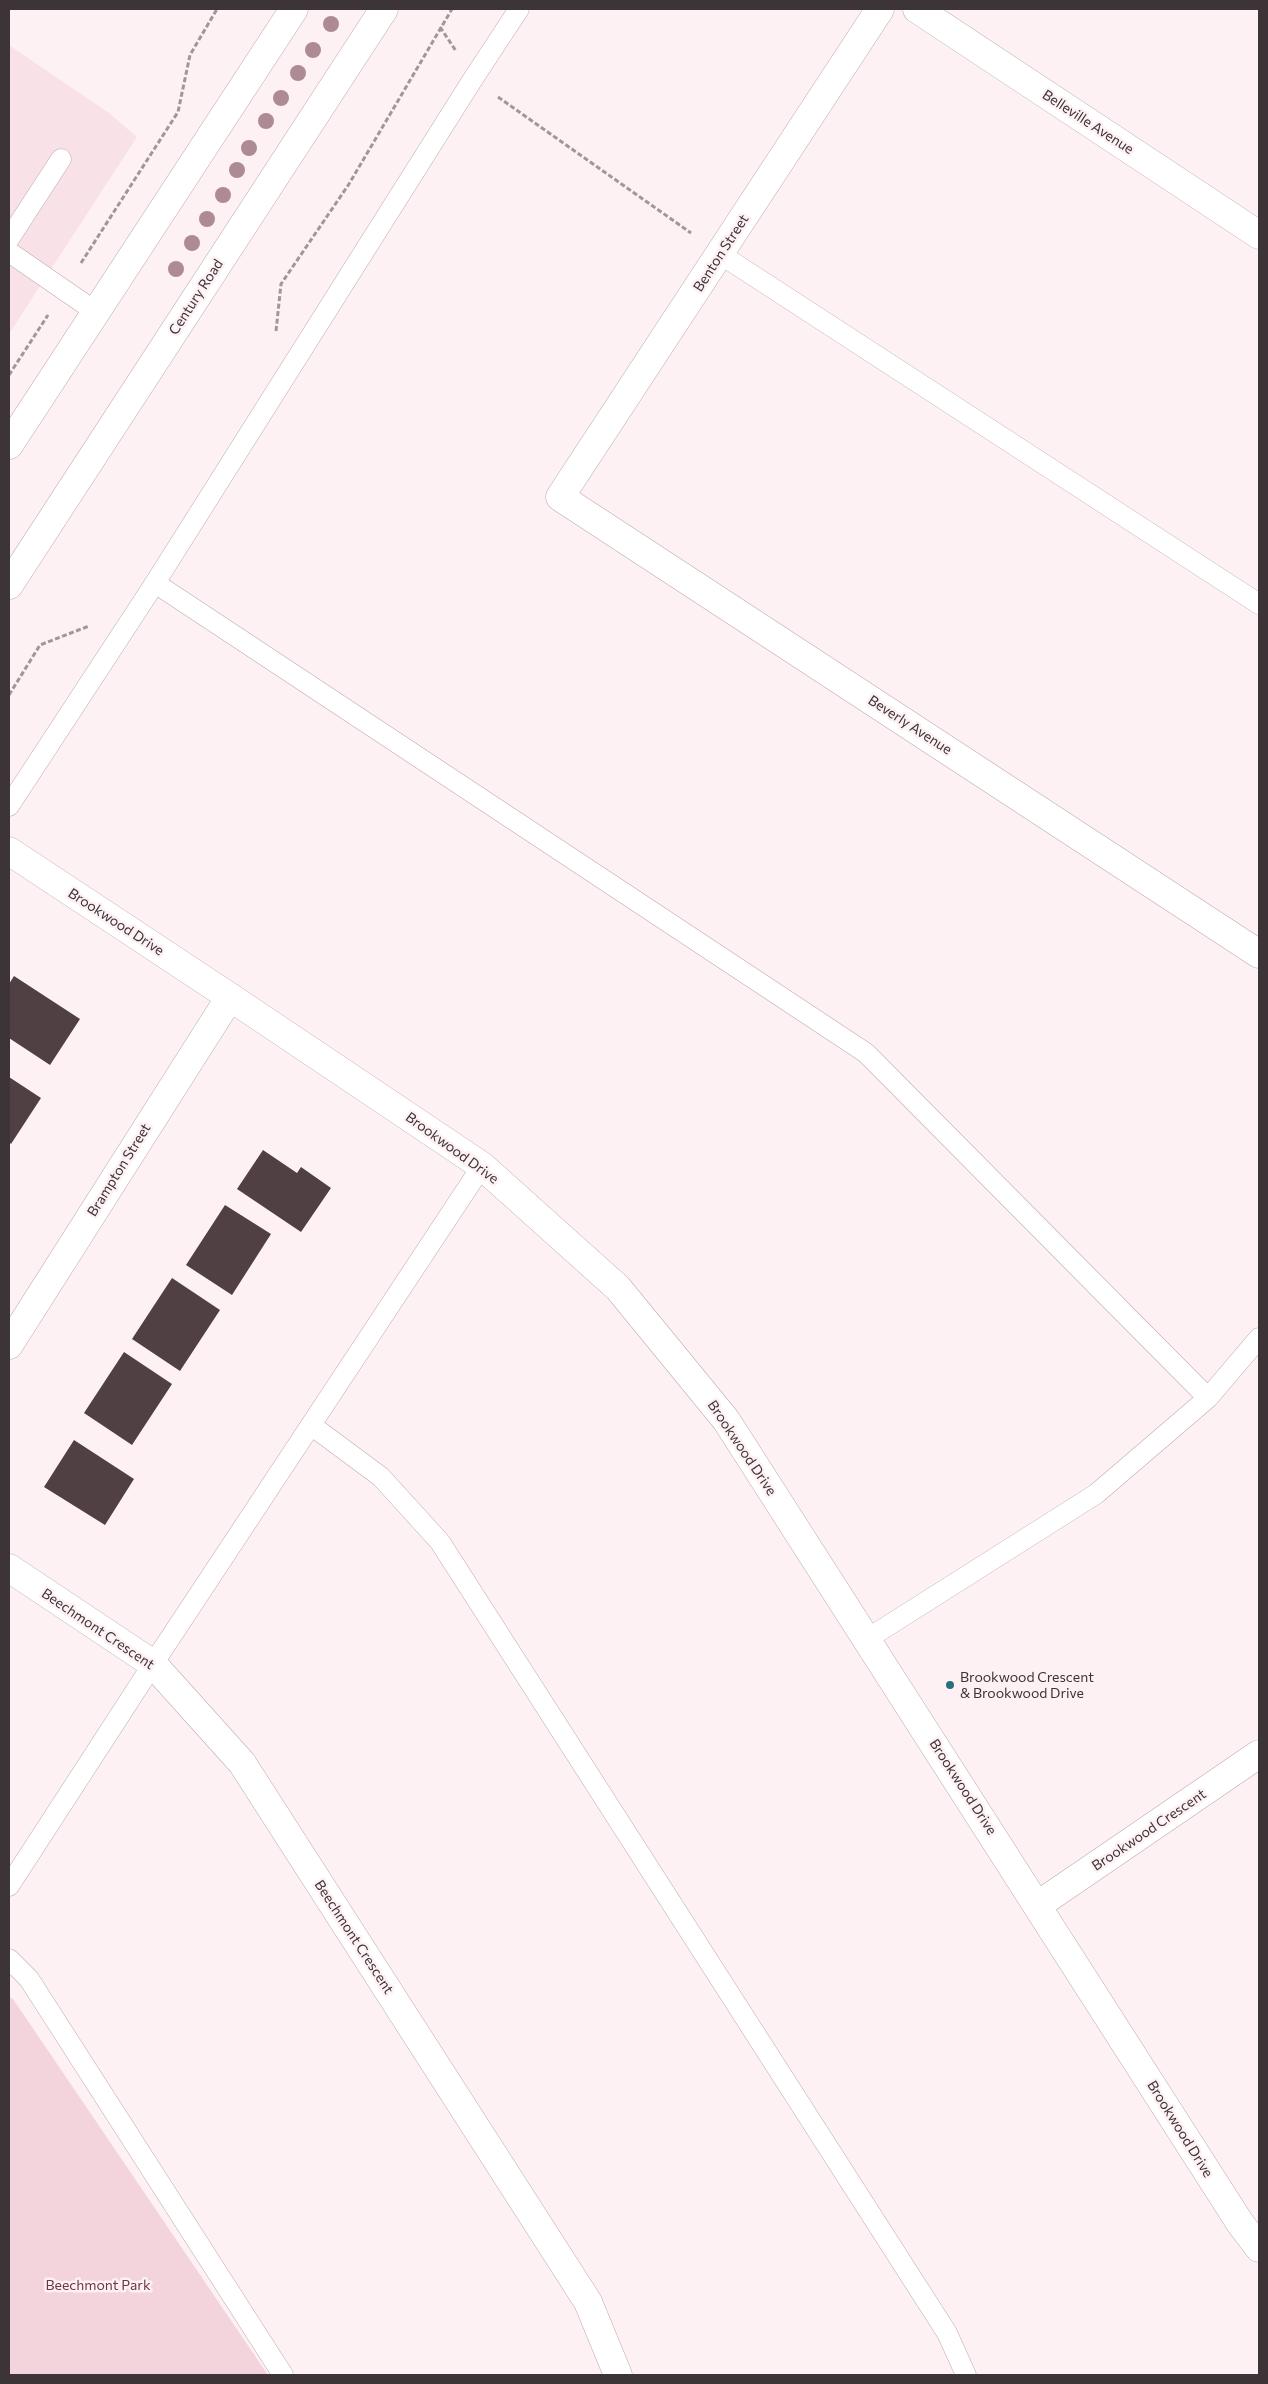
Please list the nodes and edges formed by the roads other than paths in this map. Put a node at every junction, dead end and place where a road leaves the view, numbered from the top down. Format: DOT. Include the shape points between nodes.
graph roads {
  1 [pos="294,9"];
  2 [pos="384,9"];
  3 [pos="519,9"];
  4 [pos="880,9"];
  5 [pos="917,9"];
  6 [pos="61,159"];
  7 [pos="1259,235"];
  8 [pos="9,239"];
  9 [pos="9,252"];
  10 [pos="720,254"];
  11 [pos="96,312"];
  12 [pos="9,446"];
  13 [pos="560,497"];
  14 [pos="155,583"];
  15 [pos="9,585"];
  16 [pos="1259,604"];
  17 [pos="9,806"];
  18 [pos="9,851"];
  19 [pos="1259,954"];
  20 [pos="230,997"];
  21 [pos="482,1166"];
  22 [pos="1259,1338"];
  23 [pos="9,1345"];
  24 [pos="1208,1398"];
  25 [pos="310,1426"];
  26 [pos="9,1568"];
  27 [pos="867,1639"];
  28 [pos="153,1664"];
  29 [pos="1257,1760"];
  30 [pos="9,1886"];
  31 [pos="1038,1905"];
  32 [pos="9,1959"];
  33 [pos="1259,2248"];
  34 [pos="283,2375"];
  35 [pos="618,2375"];
  36 [pos="966,2375"];
  1 -- 11 [label="street"];
  2 -- 15 [label="street, Century Road"];
  3 -- 14 [label="lane"];
  4 -- 10 [label="street, Benton Street"];
  5 -- 7 [label="street, Belleville Avenue"];
  6 -- 8 [label="lane"];
  9 -- 11 [label="lane"];
  10 -- 13 [label="street, Benton Street"];
  10 -- 16 [label="lane"];
  11 -- 12 [label="street"];
  13 -- 19 [label="street, Beverly Avenue"];
  14 -- 17 [label="lane"];
  14 -- 24 [label="lane" via="866,1053"];
  18 -- 20 [label="street, Brookwood Drive"];
  20 -- 21 [label="street, Brookwood Drive"];
  20 -- 23 [label="street, Brampton Street"];
  21 -- 25 [label="lane"];
  21 -- 27 [label="street, Brookwood Drive" via="618,1288 720,1413"];
  22 -- 24 [label="lane"];
  24 -- 27 [label="lane" via="1096,1494"];
  25 -- 28 [label="lane"];
  25 -- 36 [label="lane" via="380,1477 440,1542 947,2333"];
  26 -- 28 [label="street, Beechmont Crescent"];
  27 -- 31 [label="street, Brookwood Drive"];
  28 -- 30 [label="lane"];
  28 -- 35 [label="street, Beechmont Crescent" via="242,1763 588,2302"];
  29 -- 31 [label="street, Brookwood Crescent"];
  31 -- 33 [label="street, Brookwood Drive"];
  32 -- 34 [label="lane" via="30,1979"];
}
